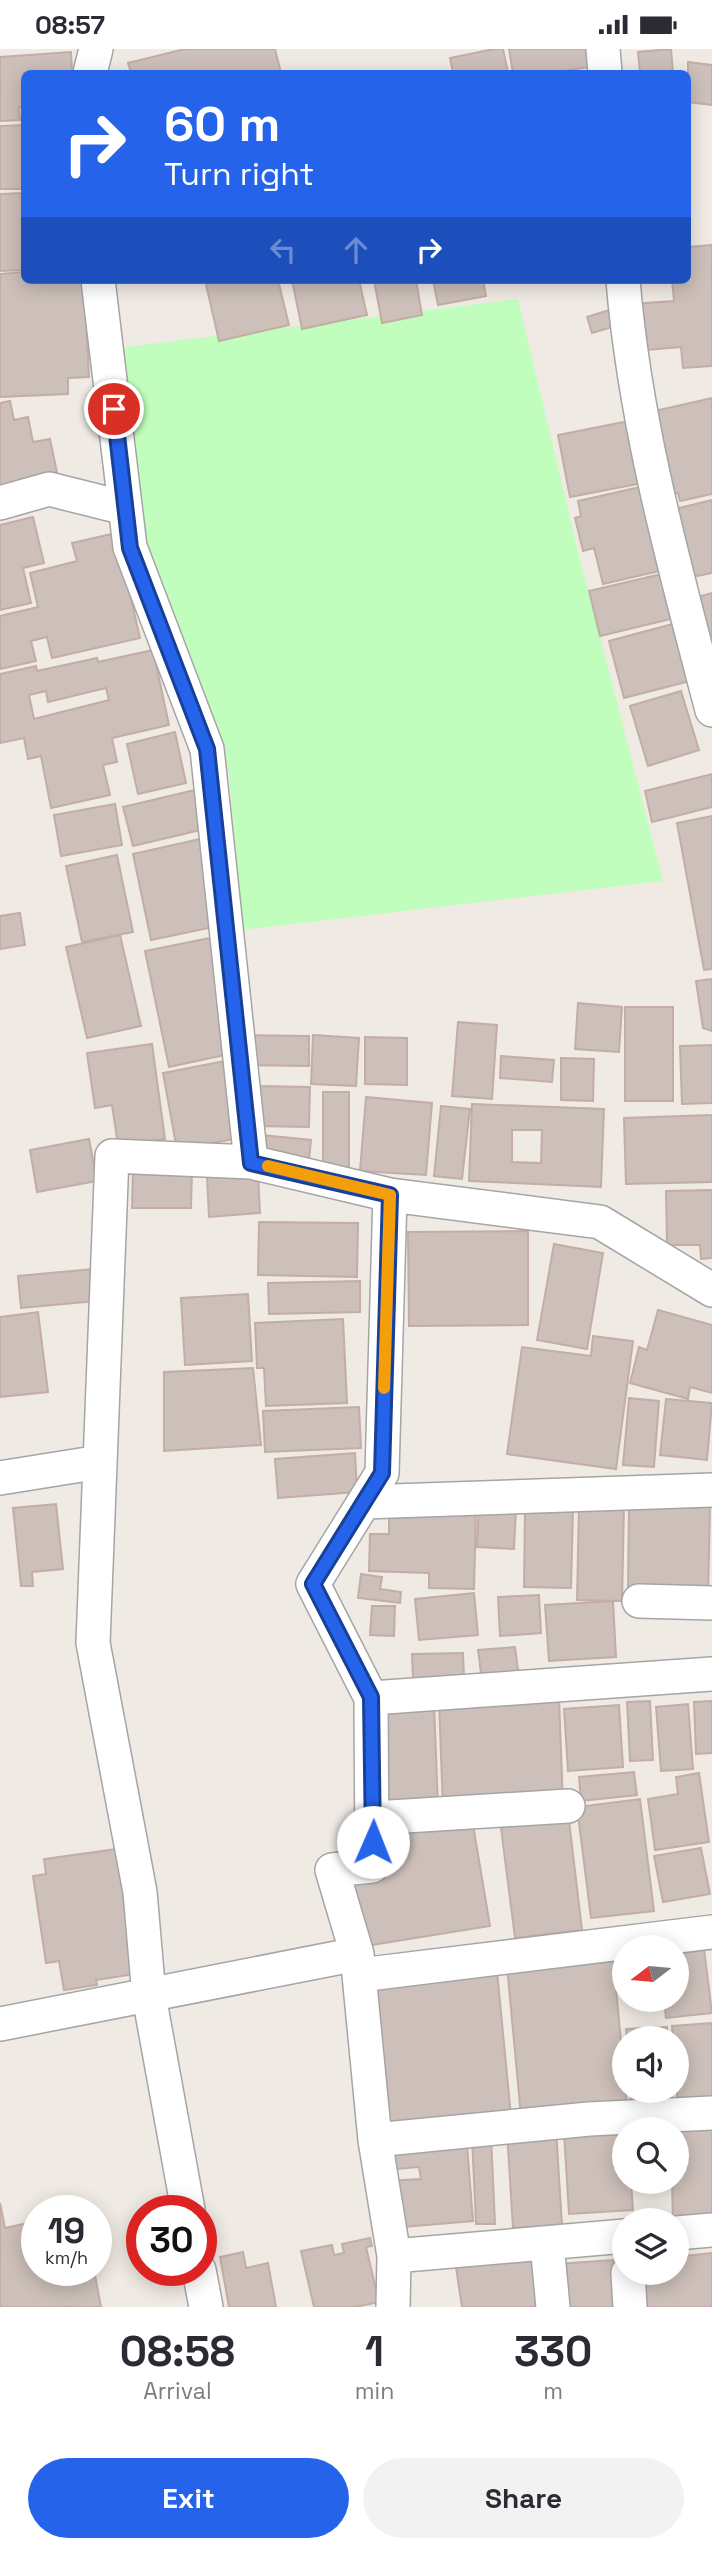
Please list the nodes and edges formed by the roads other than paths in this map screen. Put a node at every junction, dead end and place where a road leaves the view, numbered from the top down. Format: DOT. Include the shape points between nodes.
graph roads {
  1 [pos="96,49"];
  2 [pos="603,49"];
  3 [pos="91,70"];
  4 [pos="605,70"];
  5 [pos="98,284"];
  6 [pos="623,284"];
  7 [pos="0,503"];
  8 [pos="125,508"];
  9 [pos="712,710"];
  10 [pos="251,1163"];
  11 [pos="390,1195"];
  12 [pos="712,1290"];
  13 [pos="100,1462"];
  14 [pos="0,1478"];
  15 [pos="712,1490"];
  16 [pos="364,1502"];
  17 [pos="639,1601"];
  18 [pos="712,1603"];
  19 [pos="712,1674"];
  20 [pos="371,1697"];
  21 [pos="568,1806"];
  22 [pos="374,1818"];
  23 [pos="712,1932"];
  24 [pos="358,1964"];
  25 [pos="149,1996"];
  26 [pos="0,2024"];
  27 [pos="712,2113"];
  28 [pos="375,2140"];
  29 [pos="185,2195"];
  30 [pos="712,2230"];
  31 [pos="689,2232"];
  32 [pos="612,2238"];
  33 [pos="547,2244"];
  34 [pos="394,2256"];
  35 [pos="629,2285"];
  36 [pos="202,2286"];
  37 [pos="206,2307"];
  38 [pos="393,2307"];
  39 [pos="553,2307"];
  40 [pos="630,2307"];
  1 -- 3 [label="street"];
  2 -- 4 [label="street"];
  5 -- 8 [label="street"];
  6 -- 9 [label="street" via="640,417"];
  7 -- 8 [label="street" via="49,489"];
  8 -- 10 [label="street" via="130,548 207,749"];
  10 -- 11 [label="street"];
  10 -- 13 [label="street" via="112,1156"];
  11 -- 12 [label="street" via="600,1222"];
  11 -- 16 [label="street" via="382,1473"];
  13 -- 14 [label="street"];
  13 -- 25 [label="street" via="93,1643 140,1892"];
  15 -- 16 [label="street"];
  16 -- 20 [label="street" via="313,1584"];
  17 -- 18 [label="street"];
  19 -- 20 [label="street"];
  20 -- 22 [label="street"];
  21 -- 22 [label="street"];
  22 -- 24 [label="street" via="372,1866 332,1870"];
  23 -- 24 [label="street"];
  24 -- 25 [label="street"];
  24 -- 28 [label="street"];
  25 -- 26 [label="street"];
  25 -- 29 [label="street"];
  27 -- 28 [label="street" via="589,2119"];
  28 -- 34 [label="street"];
  30 -- 31 [label="street"];
  32 -- 33 [label="street"];
  33 -- 34 [label="street"];
  33 -- 39 [label="street"];
  34 -- 38 [label="street"];
  35 -- 40 [label="street"];
  36 -- 37 [label="street"];
}
